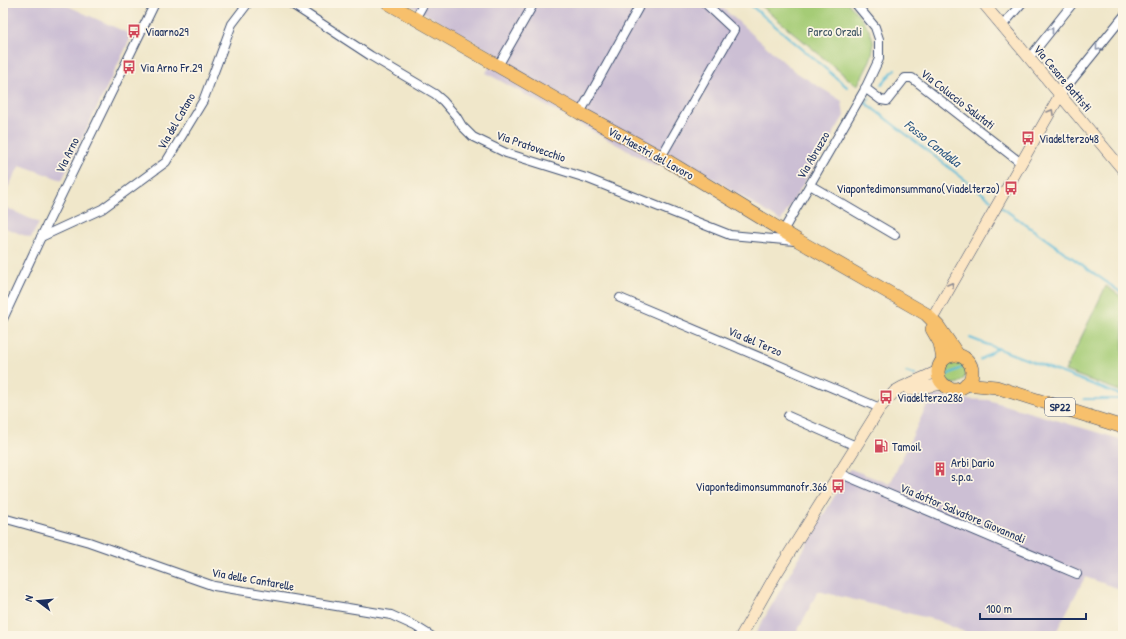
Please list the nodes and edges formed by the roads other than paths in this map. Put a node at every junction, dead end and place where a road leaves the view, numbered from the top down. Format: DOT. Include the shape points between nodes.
graph roads {
  1 [pos="155,3"];
  2 [pos="248,3"];
  3 [pos="290,3"];
  4 [pos="388,3"];
  5 [pos="424,3"];
  6 [pos="534,3"];
  7 [pos="641,3"];
  8 [pos="705,3"];
  9 [pos="855,3"];
  10 [pos="983,3"];
  11 [pos="1022,3"];
  12 [pos="1073,3"];
  13 [pos="1123,17"];
  14 [pos="415,19"];
  15 [pos="1002,26"];
  16 [pos="1030,57"];
  17 [pos="498,66"];
  18 [pos="864,89"];
  19 [pos="1060,95"];
  20 [pos="580,114"];
  21 [pos="661,156"];
  22 [pos="1021,163"];
  23 [pos="1123,170"];
  24 [pos="810,185"];
  25 [pos="783,231"];
  26 [pos="895,234"];
  27 [pos="41,237"];
  28 [pos="800,241"];
  29 [pos="620,298"];
  30 [pos="912,306"];
  31 [pos="3,319"];
  32 [pos="932,319"];
  33 [pos="958,355"];
  34 [pos="940,365"];
  35 [pos="969,378"];
  36 [pos="942,384"];
  37 [pos="888,399"];
  38 [pos="880,408"];
  39 [pos="788,416"];
  40 [pos="1123,427"];
  41 [pos="856,446"];
  42 [pos="839,473"];
  43 [pos="3,518"];
  44 [pos="1077,574"];
  45 [pos="431,636"];
  46 [pos="741,636"];
  1 -- 27 [label="street, Via Arno"];
  2 -- 27 [label="street, Via del Catano" via="232,24 203,101 166,162 102,209"];
  3 -- 28 [label="street, Via Pratovecchio" via="435,94 473,137 506,153 586,178 730,235"];
  4 -- 14 [label="main road, Via Maestri del Lavoro"];
  5 -- 14 [label="street"];
  6 -- 17 [label="street"];
  7 -- 20 [label="street"];
  8 -- 21 [label="street" via="734,30"];
  9 -- 18 [label="street, Via Abruzzo" via="871,21 879,39 879,58"];
  10 -- 15 [label="street, Via Cesare Battisti"];
  11 -- 15 [label="street"];
  16 -- 12 [label="street, one-way"];
  13 -- 19 [label="street, one-way"];
  14 -- 17 [label="main road, Via Maestri del Lavoro"];
  15 -- 16 [label="street, Via Cesare Battisti"];
  16 -- 19 [label="street, Via Cesare Battisti"];
  17 -- 20 [label="main road, Via Maestri del Lavoro"];
  18 -- 22 [label="street, Via Coluccio Salutati" via="887,101 905,78 912,78"];
  18 -- 24 [label="street, Via Abruzzo"];
  22 -- 19 [label="street, one-way"];
  19 -- 23 [label="street, Via Cesare Battisti"];
  20 -- 21 [label="main road, Via Maestri del Lavoro"];
  21 -- 25 [label="main road, Via Maestri del Lavoro"];
  32 -- 22 [label="street, one-way"];
  24 -- 25 [label="street, Via Abruzzo"];
  24 -- 26 [label="street"];
  25 -- 28 [label="main road, Via Maestri del Lavoro"];
  27 -- 31 [label="street, Via Arno"];
  28 -- 30 [label="main road, Via Maestri del Lavoro"];
  29 -- 38 [label="street, Via del Terzo"];
  30 -- 32 [label="main road, Via Maestri del Lavoro"];
  30 -- 34 [label="main road" via="932,329 940,344"];
  32 -- 33 [label="main road"];
  33 -- 34 [label="main road" via="950,355"];
  33 -- 35 [label="main road" via="968,362"];
  34 -- 36 [label="main road"];
  34 -- 37 [label="street" via="902,387"];
  35 -- 36 [label="main road, SP22" via="962,387 951,389"];
  35 -- 40 [label="main road, SP22"];
  36 -- 37 [label="street" via="905,391"];
  37 -- 38 [label="street"];
  38 -- 41 [label="street"];
  39 -- 41 [label="street"];
  41 -- 42 [label="street"];
  42 -- 44 [label="street, Via dottor Salvatore Giovannoli"];
  42 -- 46 [label="street"];
  43 -- 45 [label="street, Via delle Cantarelle" via="96,544 214,586 391,614"];
}
